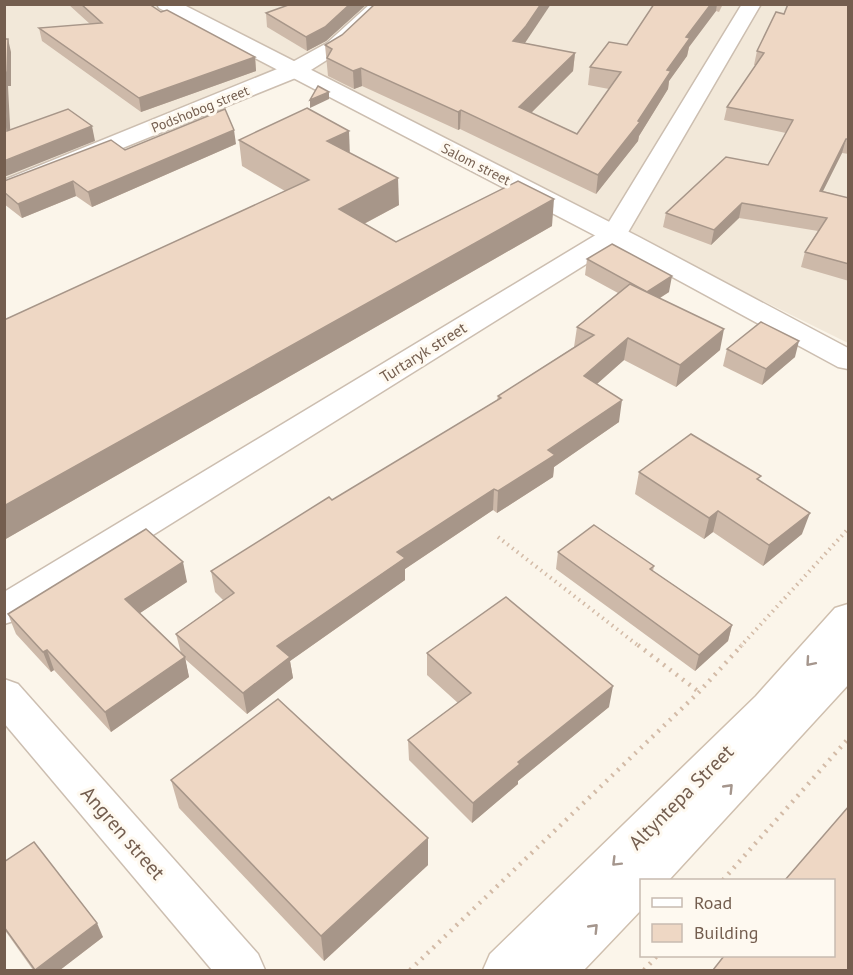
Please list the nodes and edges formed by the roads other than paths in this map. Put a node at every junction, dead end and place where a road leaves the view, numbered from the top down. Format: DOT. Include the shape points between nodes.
graph roads {
  1 [pos="166,4"];
  2 [pos="382,4"];
  3 [pos="752,4"];
  4 [pos="295,70"];
  5 [pos="4,189"];
  6 [pos="614,235"];
  7 [pos="849,360"];
  8 [pos="4,610"];
  9 [pos="849,618"];
  10 [pos="849,660"];
  11 [pos="4,696"];
  12 [pos="641,879"];
  13 [pos="640,880"];
  14 [pos="242,970"];
  15 [pos="506,970"];
  16 [pos="553,970"];
  1 -- 4 [label="street, Salom street"];
  2 -- 4 [label="street, Podshobog street" via="334,47"];
  3 -- 6 [label="street, Turtaryk street"];
  4 -- 5 [label="street, Podshobog street"];
  4 -- 6 [label="street, Salom street"];
  6 -- 7 [label="street, Salom street"];
  6 -- 8 [label="street, Turtaryk street"];
  9 -- 15 [label="street, Altyntepa Street, one-way" via="770,708"];
  12 -- 10 [label="street, Altyntepa Street, one-way"];
  11 -- 14 [label="street, Angren street"];
  16 -- 13 [label="street, Altyntepa Street, one-way"];
}
